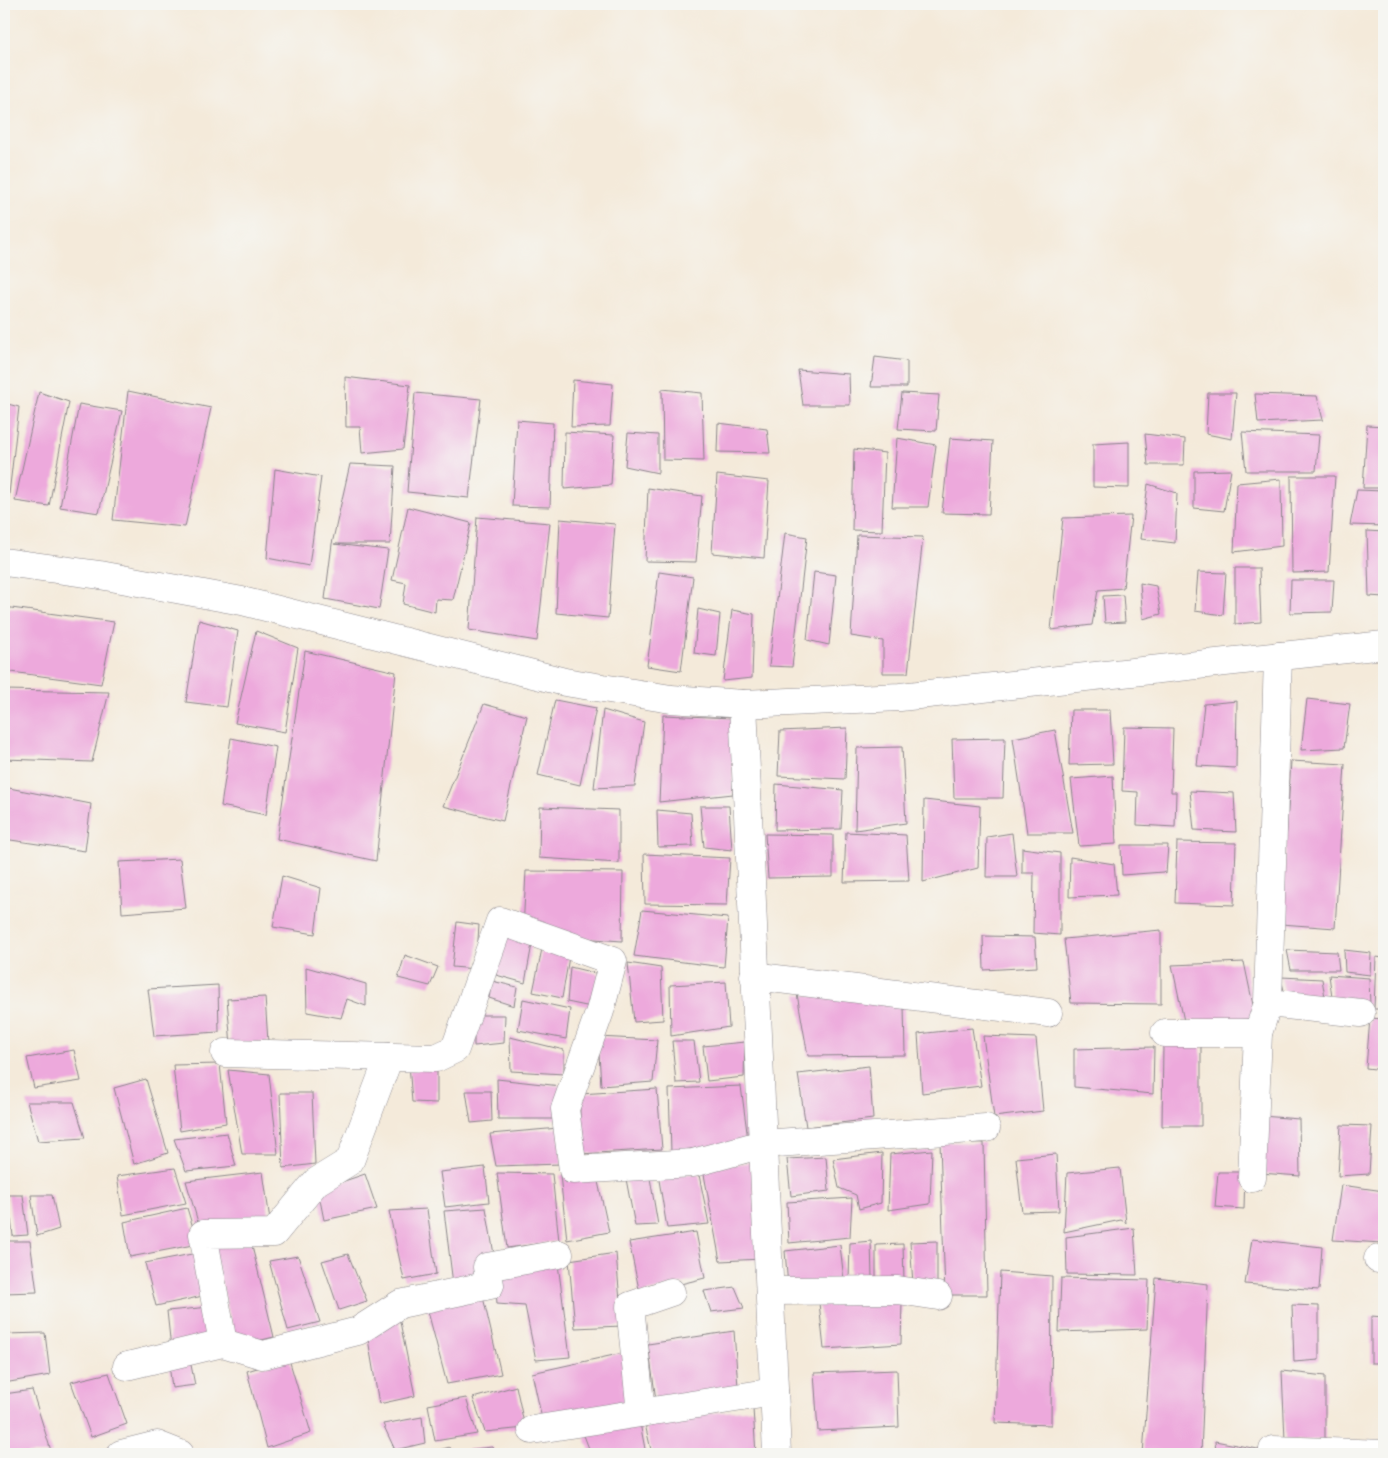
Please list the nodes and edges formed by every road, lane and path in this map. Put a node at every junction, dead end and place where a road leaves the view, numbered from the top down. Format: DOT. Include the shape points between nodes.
graph roads {
  1 [pos="4,562"];
  2 [pos="1384,645"];
  3 [pos="1278,656"];
  4 [pos="743,704"];
  5 [pos="754,976"];
  6 [pos="1268,1003"];
  7 [pos="1048,1013"];
  8 [pos="1361,1014"];
  9 [pos="1164,1033"];
  10 [pos="1258,1033"];
  11 [pos="225,1054"];
  12 [pos="389,1057"];
  13 [pos="986,1128"];
  14 [pos="763,1144"];
  15 [pos="1252,1178"];
  16 [pos="559,1254"];
  17 [pos="770,1291"];
  18 [pos="671,1292"];
  19 [pos="938,1296"];
  20 [pos="223,1343"];
  21 [pos="127,1366"];
  22 [pos="774,1392"];
  23 [pos="641,1412"];
  24 [pos="532,1430"];
  25 [pos="1273,1450"];
  26 [pos="120,1454"];
  27 [pos="180,1454"];
  28 [pos="777,1454"];
  29 [pos="1384,1454"];
  1 -- 4 [label="street" via="100,575 242,601 565,682 671,699"];
  2 -- 3 [label="street"];
  3 -- 4 [label="street" via="900,697"];
  3 -- 6 [label="street"];
  4 -- 5 [label="street"];
  5 -- 7 [label="street"];
  5 -- 14 [label="street"];
  6 -- 8 [label="street"];
  6 -- 10 [label="street"];
  9 -- 10 [label="street"];
  10 -- 15 [label="street"];
  11 -- 12 [label="street"];
  12 -- 14 [label="street" via="436,1058 454,1049 500,921 613,961 600,1011 565,1109 573,1170 693,1163"];
  12 -- 20 [label="street" via="350,1162 316,1182 274,1233 203,1234"];
  13 -- 14 [label="street"];
  14 -- 17 [label="street"];
  16 -- 20 [label="street" via="487,1267 490,1285 400,1304 358,1331 263,1355"];
  17 -- 19 [label="street" via="898,1290"];
  17 -- 22 [label="street"];
  18 -- 23 [label="street" via="630,1306"];
  20 -- 21 [label="street"];
  22 -- 23 [label="street"];
  22 -- 28 [label="street"];
  23 -- 24 [label="street"];
  25 -- 29 [label="street"];
  26 -- 27 [label="street" via="157,1445"];
}
